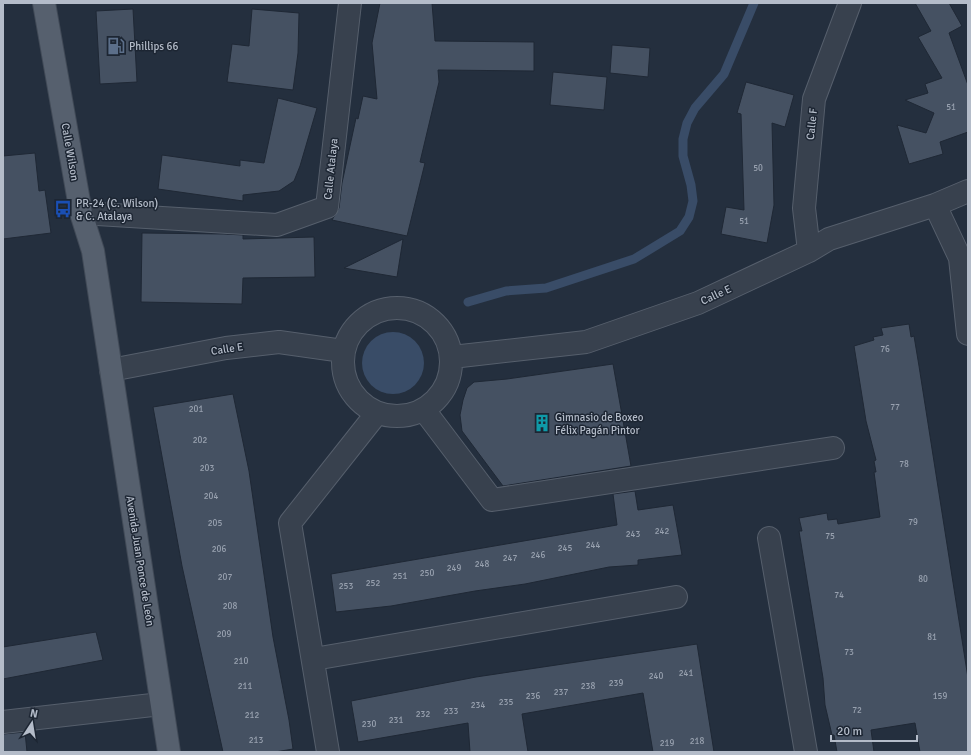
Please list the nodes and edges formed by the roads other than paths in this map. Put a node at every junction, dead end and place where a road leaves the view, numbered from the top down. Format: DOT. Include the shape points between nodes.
graph roads {
  1 [pos="44,3"];
  2 [pos="350,3"];
  3 [pos="850,3"];
  4 [pos="968,191"];
  5 [pos="935,205"];
  6 [pos="81,213"];
  7 [pos="809,251"];
  8 [pos="968,334"];
  9 [pos="344,351"];
  10 [pos="452,357"];
  11 [pos="111,370"];
  12 [pos="424,410"];
  13 [pos="377,413"];
  14 [pos="834,448"];
  15 [pos="769,538"];
  16 [pos="676,597"];
  17 [pos="314,659"];
  18 [pos="161,704"];
  19 [pos="3,722"];
  20 [pos="168,752"];
  21 [pos="328,752"];
  22 [pos="806,752"];
  1 -- 6 [label="main road, Calle Wilson"];
  2 -- 6 [label="street, Calle Atalaya" via="327,207 277,225"];
  3 -- 7 [label="street, Calle F" via="814,99 804,208"];
  4 -- 5 [label="street, Calle E"];
  5 -- 7 [label="street, Calle E" via="829,239"];
  5 -- 8 [label="street" via="960,258"];
  6 -- 11 [label="main road, Calle Wilson" via="94,251"];
  7 -- 10 [label="street, Calle E" via="698,304 586,342"];
  9 -- 10 [label="street" via="349,337 358,324 384,309 400,308 415,311 429,318 448,342"];
  9 -- 11 [label="street, Calle E" via="280,342 226,348"];
  9 -- 13 [label="street" via="342,366 346,381 364,406"];
  10 -- 12 [label="street" via="451,373 446,388"];
  11 -- 18 [label="main road, Avenida Juan Ponce de León"];
  12 -- 13 [label="street" via="409,416"];
  12 -- 14 [label="street" via="492,500"];
  13 -- 17 [label="street" via="290,523"];
  15 -- 22 [label="street"];
  16 -- 17 [label="street"];
  17 -- 21 [label="street"];
  18 -- 19 [label="street"];
  18 -- 20 [label="main road, Avenida Juan Ponce de León"];
}
